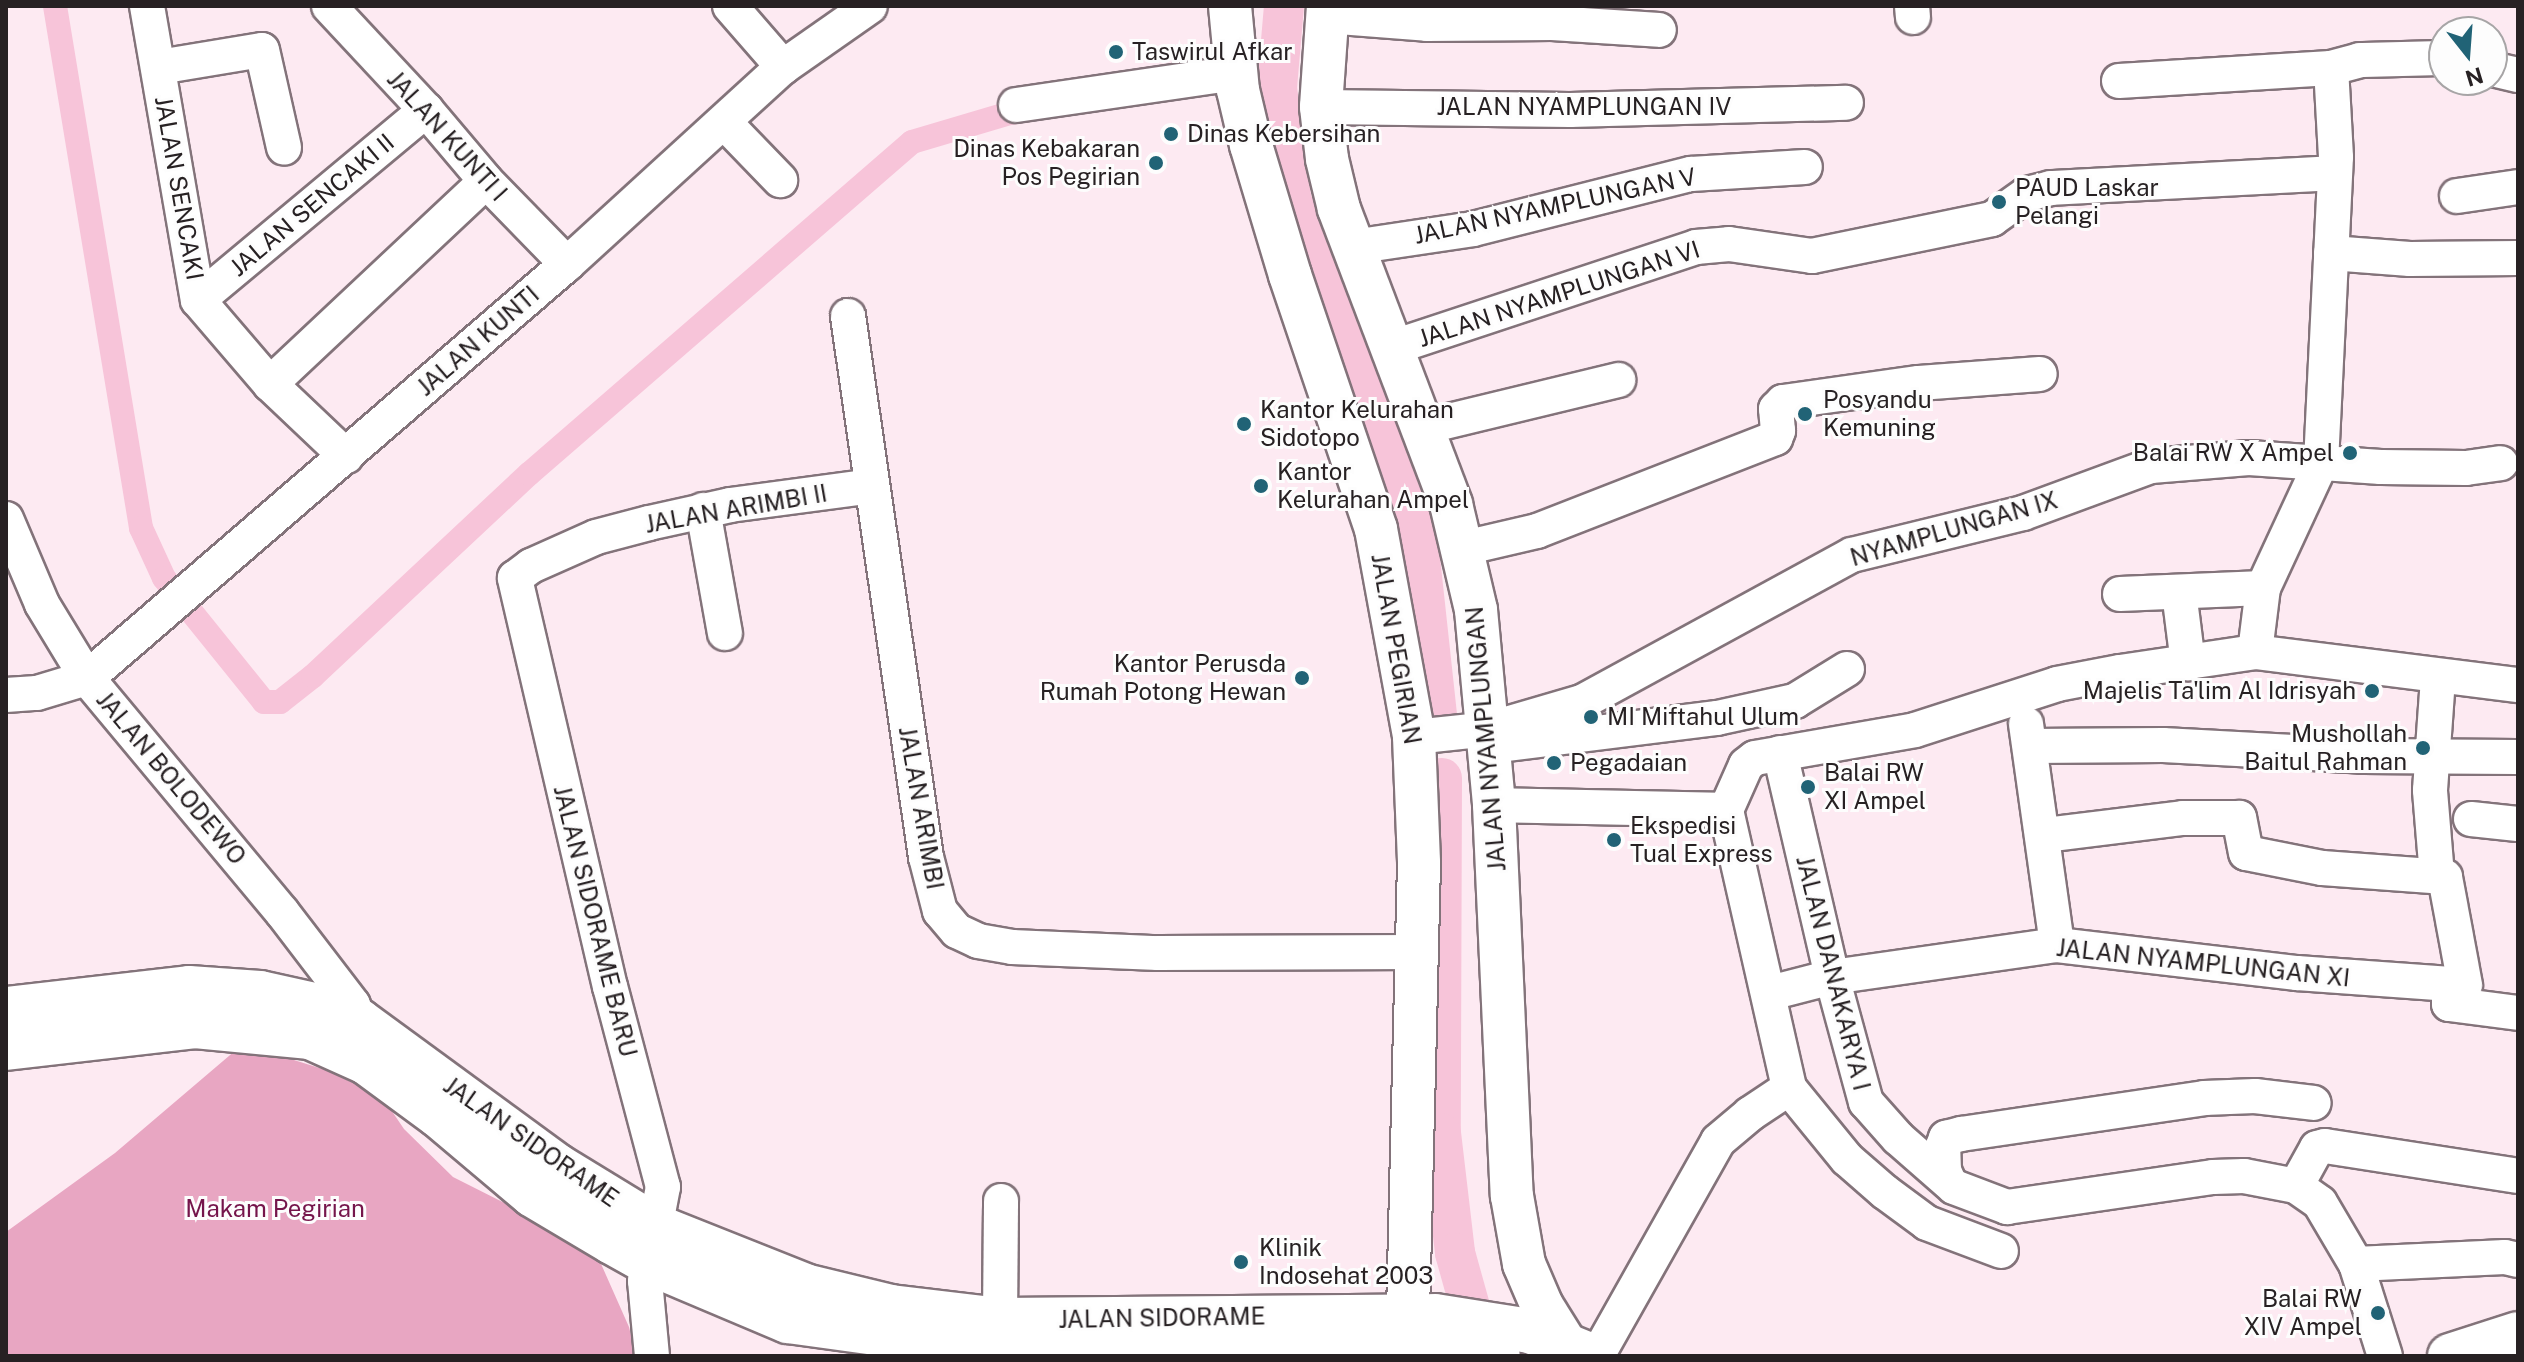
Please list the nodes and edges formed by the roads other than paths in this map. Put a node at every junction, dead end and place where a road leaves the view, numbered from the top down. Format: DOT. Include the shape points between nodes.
graph roads {
  1 [pos="147,6"];
  2 [pos="329,6"];
  3 [pos="730,6"];
  4 [pos="870,6"];
  5 [pos="1230,6"];
  6 [pos="1327,11"];
  7 [pos="1659,30"];
  8 [pos="2428,58"];
  9 [pos="159,67"];
  10 [pos="783,67"];
  11 [pos="2331,68"];
  12 [pos="1236,79"];
  13 [pos="2119,81"];
  14 [pos="1846,103"];
  15 [pos="1016,105"];
  16 [pos="1321,107"];
  17 [pos="426,110"];
  18 [pos="724,122"];
  19 [pos="284,148"];
  20 [pos="1805,167"];
  21 [pos="2334,173"];
  22 [pos="780,180"];
  23 [pos="486,181"];
  24 [pos="2518,187"];
  25 [pos="2457,196"];
  26 [pos="1353,247"];
  27 [pos="2331,253"];
  28 [pos="2518,258"];
  29 [pos="567,264"];
  30 [pos="198,300"];
  31 [pos="848,316"];
  32 [pos="1394,347"];
  33 [pos="2040,374"];
  34 [pos="1618,380"];
  35 [pos="270,384"];
  36 [pos="1424,427"];
  37 [pos="346,456"];
  38 [pos="2321,463"];
  39 [pos="2501,463"];
  40 [pos="872,486"];
  41 [pos="703,510"];
  42 [pos="6,519"];
  43 [pos="1464,548"];
  44 [pos="515,578"];
  45 [pos="2263,588"];
  46 [pos="2179,592"];
  47 [pos="2120,594"];
  48 [pos="725,633"];
  49 [pos="2255,652"];
  50 [pos="2188,663"];
  51 [pos="1847,669"];
  52 [pos="87,678"];
  53 [pos="2438,678"];
  54 [pos="2518,685"];
  55 [pos="6,695"];
  56 [pos="2020,696"];
  57 [pos="1414,737"];
  58 [pos="1489,738"];
  59 [pos="2031,746"];
  60 [pos="1780,753"];
  61 [pos="2518,757"];
  62 [pos="2434,759"];
  63 [pos="1494,805"];
  64 [pos="1726,810"];
  65 [pos="2471,819"];
  66 [pos="2518,824"];
  67 [pos="2044,835"];
  68 [pos="2437,876"];
  69 [pos="2057,945"];
  70 [pos="1417,952"];
  71 [pos="1832,977"];
  72 [pos="2449,986"];
  73 [pos="1770,993"];
  74 [pos="6,1009"];
  75 [pos="2518,1013"];
  76 [pos="359,1040"];
  77 [pos="6,1048"];
  78 [pos="1789,1088"];
  79 [pos="2314,1103"];
  80 [pos="2518,1176"];
  81 [pos="1949,1182"];
  82 [pos="2296,1186"];
  83 [pos="1001,1201"];
  84 [pos="652,1245"];
  85 [pos="2001,1251"];
  86 [pos="2518,1260"];
  87 [pos="2356,1264"];
  88 [pos="1000,1320"];
  89 [pos="2518,1334"];
  90 [pos="1452,1342"];
  91 [pos="1585,1352"];
  92 [pos="1213,1353"];
  93 [pos="652,1356"];
  94 [pos="2385,1356"];
  95 [pos="2450,1356"];
  1 -- 9 [label="street, JALAN SENCAKI"];
  2 -- 17 [label="street, JALAN KUNTI I"];
  3 -- 10 [label="street"];
  4 -- 10 [label="street, JALAN KUNTI"];
  5 -- 12 [label="main road, JALAN PEGIRIAN"];
  6 -- 7 [label="street" via="1427,24 1552,23"];
  6 -- 16 [label="main road, JALAN NYAMPLUNGAN"];
  8 -- 11 [label="street" via="2371,59"];
  9 -- 19 [label="street" via="262,50"];
  9 -- 30 [label="street, JALAN SENCAKI"];
  10 -- 18 [label="street, JALAN KUNTI"];
  11 -- 13 [label="street"];
  11 -- 21 [label="street"];
  12 -- 15 [label="street"];
  12 -- 57 [label="main road, JALAN PEGIRIAN" via="1290,275 1370,508"];
  14 -- 16 [label="street, JALAN NYAMPLUNGAN IV" via="1570,110"];
  16 -- 26 [label="main road, JALAN NYAMPLUNGAN" via="1327,159"];
  17 -- 23 [label="street, JALAN KUNTI I"];
  17 -- 30 [label="street, JALAN SENCAKI II"];
  18 -- 22 [label="street"];
  18 -- 29 [label="street, JALAN KUNTI"];
  20 -- 26 [label="street, JALAN NYAMPLUNGAN V" via="1691,174 1473,229"];
  21 -- 27 [label="street"];
  21 -- 32 [label="street, JALAN NYAMPLUNGAN VI" via="2051,188 2027,194 1992,219 1812,256 1729,244 1696,247"];
  23 -- 29 [label="street, JALAN KUNTI I"];
  23 -- 35 [label="street"];
  24 -- 25 [label="street"];
  26 -- 32 [label="main road, JALAN NYAMPLUNGAN"];
  27 -- 28 [label="street"];
  27 -- 38 [label="street"];
  29 -- 37 [label="street, JALAN KUNTI"];
  30 -- 35 [label="street, JALAN SENCAKI"];
  31 -- 40 [label="street, JALAN ARIMBI"];
  32 -- 36 [label="main road, JALAN NYAMPLUNGAN"];
  33 -- 43 [label="street" via="1919,383 1783,402 1776,409 1775,438 1537,531"];
  34 -- 36 [label="street"];
  35 -- 37 [label="street, JALAN SENCAKI"];
  36 -- 43 [label="main road, JALAN NYAMPLUNGAN"];
  37 -- 52 [label="street, JALAN KUNTI"];
  38 -- 39 [label="street, NYAMPLUNGAN IX" via="2466,468"];
  38 -- 45 [label="street"];
  38 -- 58 [label="street, NYAMPLUNGAN IX" via="2249,458 2160,464 2023,513 1864,551 1597,696"];
  40 -- 41 [label="street, JALAN ARIMBI II"];
  40 -- 70 [label="street, JALAN ARIMBI" via="926,857 940,911 957,931 1012,947 1158,953"];
  41 -- 44 [label="street, JALAN ARIMBI II" via="596,537"];
  41 -- 48 [label="street"];
  42 -- 52 [label="street, JALAN BOLODEWO" via="42,604"];
  43 -- 58 [label="main road, JALAN NYAMPLUNGAN"];
  44 -- 84 [label="street, JALAN SIDORAME BARU" via="606,972 663,1187"];
  45 -- 46 [label="street"];
  45 -- 49 [label="street"];
  46 -- 47 [label="street"];
  46 -- 50 [label="street"];
  49 -- 50 [label="street"];
  49 -- 53 [label="street"];
  50 -- 56 [label="street" via="2057,684"];
  51 -- 58 [label="street" via="1795,701 1717,718"];
  52 -- 55 [label="street" via="37,693"];
  52 -- 76 [label="street, JALAN BOLODEWO" via="353,1005"];
  53 -- 54 [label="street"];
  53 -- 62 [label="street"];
  56 -- 59 [label="street"];
  56 -- 60 [label="street" via="1915,730"];
  57 -- 58 [label="street"];
  57 -- 70 [label="main road, JALAN PEGIRIAN"];
  58 -- 63 [label="main road, JALAN NYAMPLUNGAN"];
  59 -- 62 [label="street" via="2163,745"];
  59 -- 67 [label="street"];
  60 -- 64 [label="street" via="1746,765"];
  60 -- 71 [label="street, JALAN DANAKARYA I"];
  61 -- 62 [label="street"];
  62 -- 68 [label="street" via="2430,813"];
  63 -- 64 [label="street"];
  63 -- 91 [label="main road, JALAN NYAMPLUNGAN" via="1512,1196 1524,1264 1542,1306"];
  64 -- 73 [label="street"];
  65 -- 66 [label="street"];
  67 -- 68 [label="street" via="2183,818 2239,818 2246,853 2322,868"];
  67 -- 69 [label="street"];
  68 -- 72 [label="street" via="2448,882 2465,985"];
  69 -- 71 [label="street, JALAN NYAMPLUNGAN XI"];
  69 -- 72 [label="street, JALAN NYAMPLUNGAN XI"];
  70 -- 90 [label="main road, JALAN PEGIRIAN"];
  71 -- 73 [label="street, JALAN NYAMPLUNGAN XI"];
  71 -- 81 [label="street, JALAN DANAKARYA I" via="1866,1102"];
  72 -- 75 [label="street" via="2449,1004"];
  73 -- 78 [label="street"];
  74 -- 76 [label="highway, JALAN SIDORAME" via="189,988 260,993 319,1006"];
  76 -- 77 [label="highway, JALAN SIDORAME" via="195,1026"];
  76 -- 84 [label="highway, JALAN SIDORAME" via="557,1166"];
  78 -- 85 [label="street" via="1847,1159 1885,1192 1927,1223"];
  78 -- 91 [label="street" via="1718,1141"];
  79 -- 81 [label="street" via="2255,1096 2204,1098 1961,1134 1945,1141"];
  80 -- 82 [label="street" via="2325,1146 2317,1148"];
  81 -- 82 [label="street, JALAN DANAKARYA I" via="1989,1202 2018,1207 2213,1177 2244,1176"];
  82 -- 87 [label="street" via="2320,1203"];
  83 -- 88 [label="street"];
  84 -- 88 [label="highway, JALAN SIDORAME" via="891,1307"];
  84 -- 92 [label="highway, JALAN SIDORAME" via="788,1321 1023,1353"];
  84 -- 93 [label="street, JALAN SIDORAME BARU" via="646,1306"];
  86 -- 87 [label="street"];
  87 -- 94 [label="street"];
  88 -- 90 [label="highway, JALAN SIDORAME"];
  89 -- 95 [label="highway"];
  90 -- 91 [label="highway" via="1530,1331"];
  90 -- 92 [label="highway, JALAN SIDORAME"];
}
